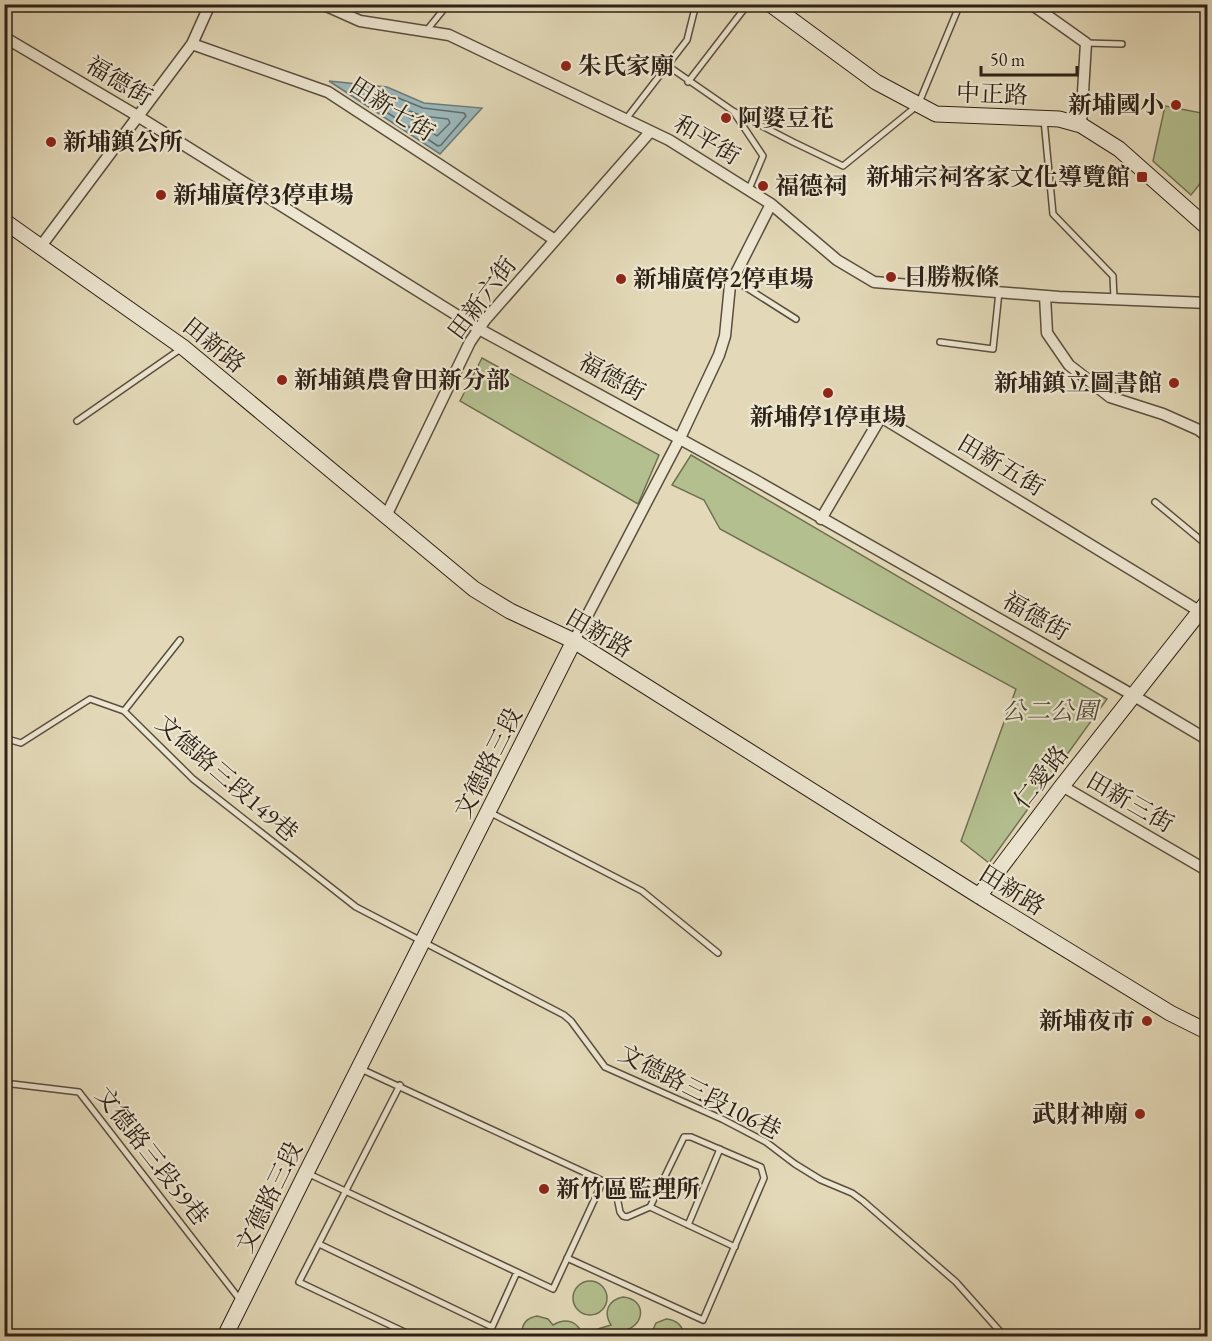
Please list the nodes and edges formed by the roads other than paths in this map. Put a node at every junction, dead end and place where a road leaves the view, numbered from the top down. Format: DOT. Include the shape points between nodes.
graph roads {
  1 [pos="210,4"];
  2 [pos="322,4"];
  3 [pos="448,4"];
  4 [pos="696,4"];
  5 [pos="748,4"];
  6 [pos="770,4"];
  7 [pos="960,4"];
  8 [pos="1031,4"];
  9 [pos="426,32"];
  10 [pos="4,38"];
  11 [pos="1086,43"];
  12 [pos="192,44"];
  13 [pos="1122,44"];
  14 [pos="668,66"];
  15 [pos="688,82"];
  16 [pos="918,105"];
  17 [pos="733,111"];
  18 [pos="138,116"];
  19 [pos="1044,118"];
  20 [pos="626,120"];
  21 [pos="1081,125"];
  22 [pos="651,132"];
  23 [pos="749,189"];
  24 [pos="771,204"];
  25 [pos="4,221"];
  26 [pos="1208,228"];
  27 [pos="555,240"];
  28 [pos="41,246"];
  29 [pos="733,279"];
  30 [pos="999,292"];
  31 [pos="1045,296"];
  32 [pos="1114,299"];
  33 [pos="1208,303"];
  34 [pos="796,319"];
  35 [pos="479,329"];
  36 [pos="940,342"];
  37 [pos="183,348"];
  38 [pos="77,421"];
  39 [pos="1208,437"];
  40 [pos="680,438"];
  41 [pos="1155,502"];
  42 [pos="386,516"];
  43 [pos="821,519"];
  44 [pos="1208,546"];
  45 [pos="1203,606"];
  46 [pos="180,640"];
  47 [pos="574,641"];
  48 [pos="1133,695"];
  49 [pos="124,711"];
  50 [pos="4,738"];
  51 [pos="1208,740"];
  52 [pos="1062,786"];
  53 [pos="488,812"];
  54 [pos="1208,871"];
  55 [pos="979,896"];
  56 [pos="423,943"];
  57 [pos="718,953"];
  58 [pos="1208,1032"];
  59 [pos="360,1068"];
  60 [pos="4,1083"];
  61 [pos="400,1085"];
  62 [pos="720,1149"];
  63 [pos="306,1173"];
  64 [pos="603,1181"];
  65 [pos="346,1191"];
  66 [pos="650,1207"];
  67 [pos="688,1225"];
  68 [pos="319,1244"];
  69 [pos="735,1247"];
  70 [pos="567,1258"];
  71 [pos="517,1272"];
  72 [pos="242,1302"];
  73 [pos="492,1327"];
  74 [pos="225,1336"];
  75 [pos="413,1336"];
  76 [pos="488,1336"];
  77 [pos="1004,1336"];
  1 -- 12 [label="street"];
  2 -- 9 [label="street, 和平街" via="360,21"];
  3 -- 9 [label="lane"];
  4 -- 14 [label="lane" via="687,40"];
  5 -- 15 [label="lane"];
  6 -- 16 [label="main road, 中正路" via="876,82"];
  7 -- 16 [label="lane"];
  8 -- 11 [label="street"];
  9 -- 20 [label="street, 和平街" via="449,35"];
  10 -- 18 [label="street, 福德街"];
  11 -- 13 [label="lane"];
  11 -- 21 [label="street"];
  12 -- 18 [label="street"];
  12 -- 27 [label="street, 田新七街" via="328,92"];
  14 -- 15 [label="lane"];
  14 -- 20 [label="lane"];
  15 -- 17 [label="lane"];
  16 -- 17 [label="lane" via="843,166"];
  16 -- 19 [label="main road, 中正路" via="936,114"];
  17 -- 23 [label="lane" via="763,156"];
  18 -- 28 [label="street"];
  18 -- 35 [label="street, 福德街"];
  19 -- 21 [label="main road, 中正路"];
  19 -- 32 [label="lane" via="1053,214 1113,276"];
  20 -- 22 [label="street, 和平街"];
  21 -- 26 [label="main road, 中正路" via="1119,149"];
  22 -- 23 [label="street, 和平街"];
  22 -- 27 [label="street, 田新六街"];
  23 -- 24 [label="street, 和平街"];
  24 -- 29 [label="street, 文德路三段"];
  24 -- 30 [label="street, 和平街" via="837,260 874,282"];
  25 -- 28 [label="main road, 田新路"];
  27 -- 35 [label="street, 田新六街"];
  28 -- 37 [label="main road, 田新路"];
  29 -- 34 [label="lane"];
  29 -- 40 [label="street, 文德路三段" via="719,354"];
  30 -- 31 [label="street, 和平街"];
  30 -- 36 [label="lane" via="993,349"];
  31 -- 32 [label="street, 和平街"];
  31 -- 39 [label="street" via="1047,333 1069,365 1110,397 1162,414"];
  32 -- 33 [label="street, 和平街"];
  35 -- 40 [label="street, 福德街"];
  35 -- 42 [label="street, 田新六街"];
  37 -- 38 [label="lane"];
  37 -- 42 [label="main road, 田新路"];
  40 -- 43 [label="street, 福德街"];
  40 -- 47 [label="street, 文德路三段"];
  41 -- 44 [label="lane"];
  42 -- 47 [label="main road, 田新路" via="474,590"];
  43 -- 45 [label="street, 田新五街" via="881,417"];
  43 -- 48 [label="street, 福德街"];
  45 -- 48 [label="main road, 仁愛路"];
  46 -- 49 [label="lane"];
  47 -- 53 [label="main road, 文德路三段"];
  47 -- 55 [label="main road, 田新路"];
  48 -- 51 [label="street, 福德街"];
  48 -- 52 [label="main road, 仁愛路"];
  49 -- 50 [label="lane, 文德路三段149巷" via="90,699 21,743"];
  49 -- 56 [label="lane, 文德路三段149巷" via="192,778 356,907"];
  52 -- 54 [label="street, 田新三街"];
  52 -- 55 [label="main road, 仁愛路"];
  53 -- 56 [label="main road, 文德路三段"];
  53 -- 57 [label="lane" via="642,891"];
  55 -- 58 [label="main road, 田新路" via="1170,1013"];
  56 -- 59 [label="main road, 文德路三段"];
  56 -- 77 [label="lane, 文德路三段106巷" via="564,1015 605,1066 722,1119 766,1142 821,1180 852,1193 956,1282"];
  59 -- 61 [label="lane"];
  59 -- 63 [label="main road, 文德路三段"];
  60 -- 72 [label="lane, 文德路三段59巷" via="79,1092"];
  61 -- 64 [label="lane"];
  61 -- 65 [label="lane"];
  62 -- 66 [label="lane" via="684,1137"];
  62 -- 67 [label="lane"];
  62 -- 69 [label="lane" via="761,1167 764,1178"];
  63 -- 65 [label="lane"];
  63 -- 72 [label="main road, 文德路三段"];
  64 -- 66 [label="lane" via="615,1187 623,1216"];
  64 -- 70 [label="lane"];
  65 -- 68 [label="lane"];
  65 -- 71 [label="lane"];
  66 -- 67 [label="lane"];
  67 -- 69 [label="lane"];
  68 -- 73 [label="lane"];
  68 -- 75 [label="lane" via="299,1282"];
  69 -- 70 [label="lane" via="704,1320"];
  70 -- 71 [label="lane" via="553,1289"];
  71 -- 73 [label="lane"];
  72 -- 74 [label="main road, 文德路三段"];
  73 -- 76 [label="lane"];
}
